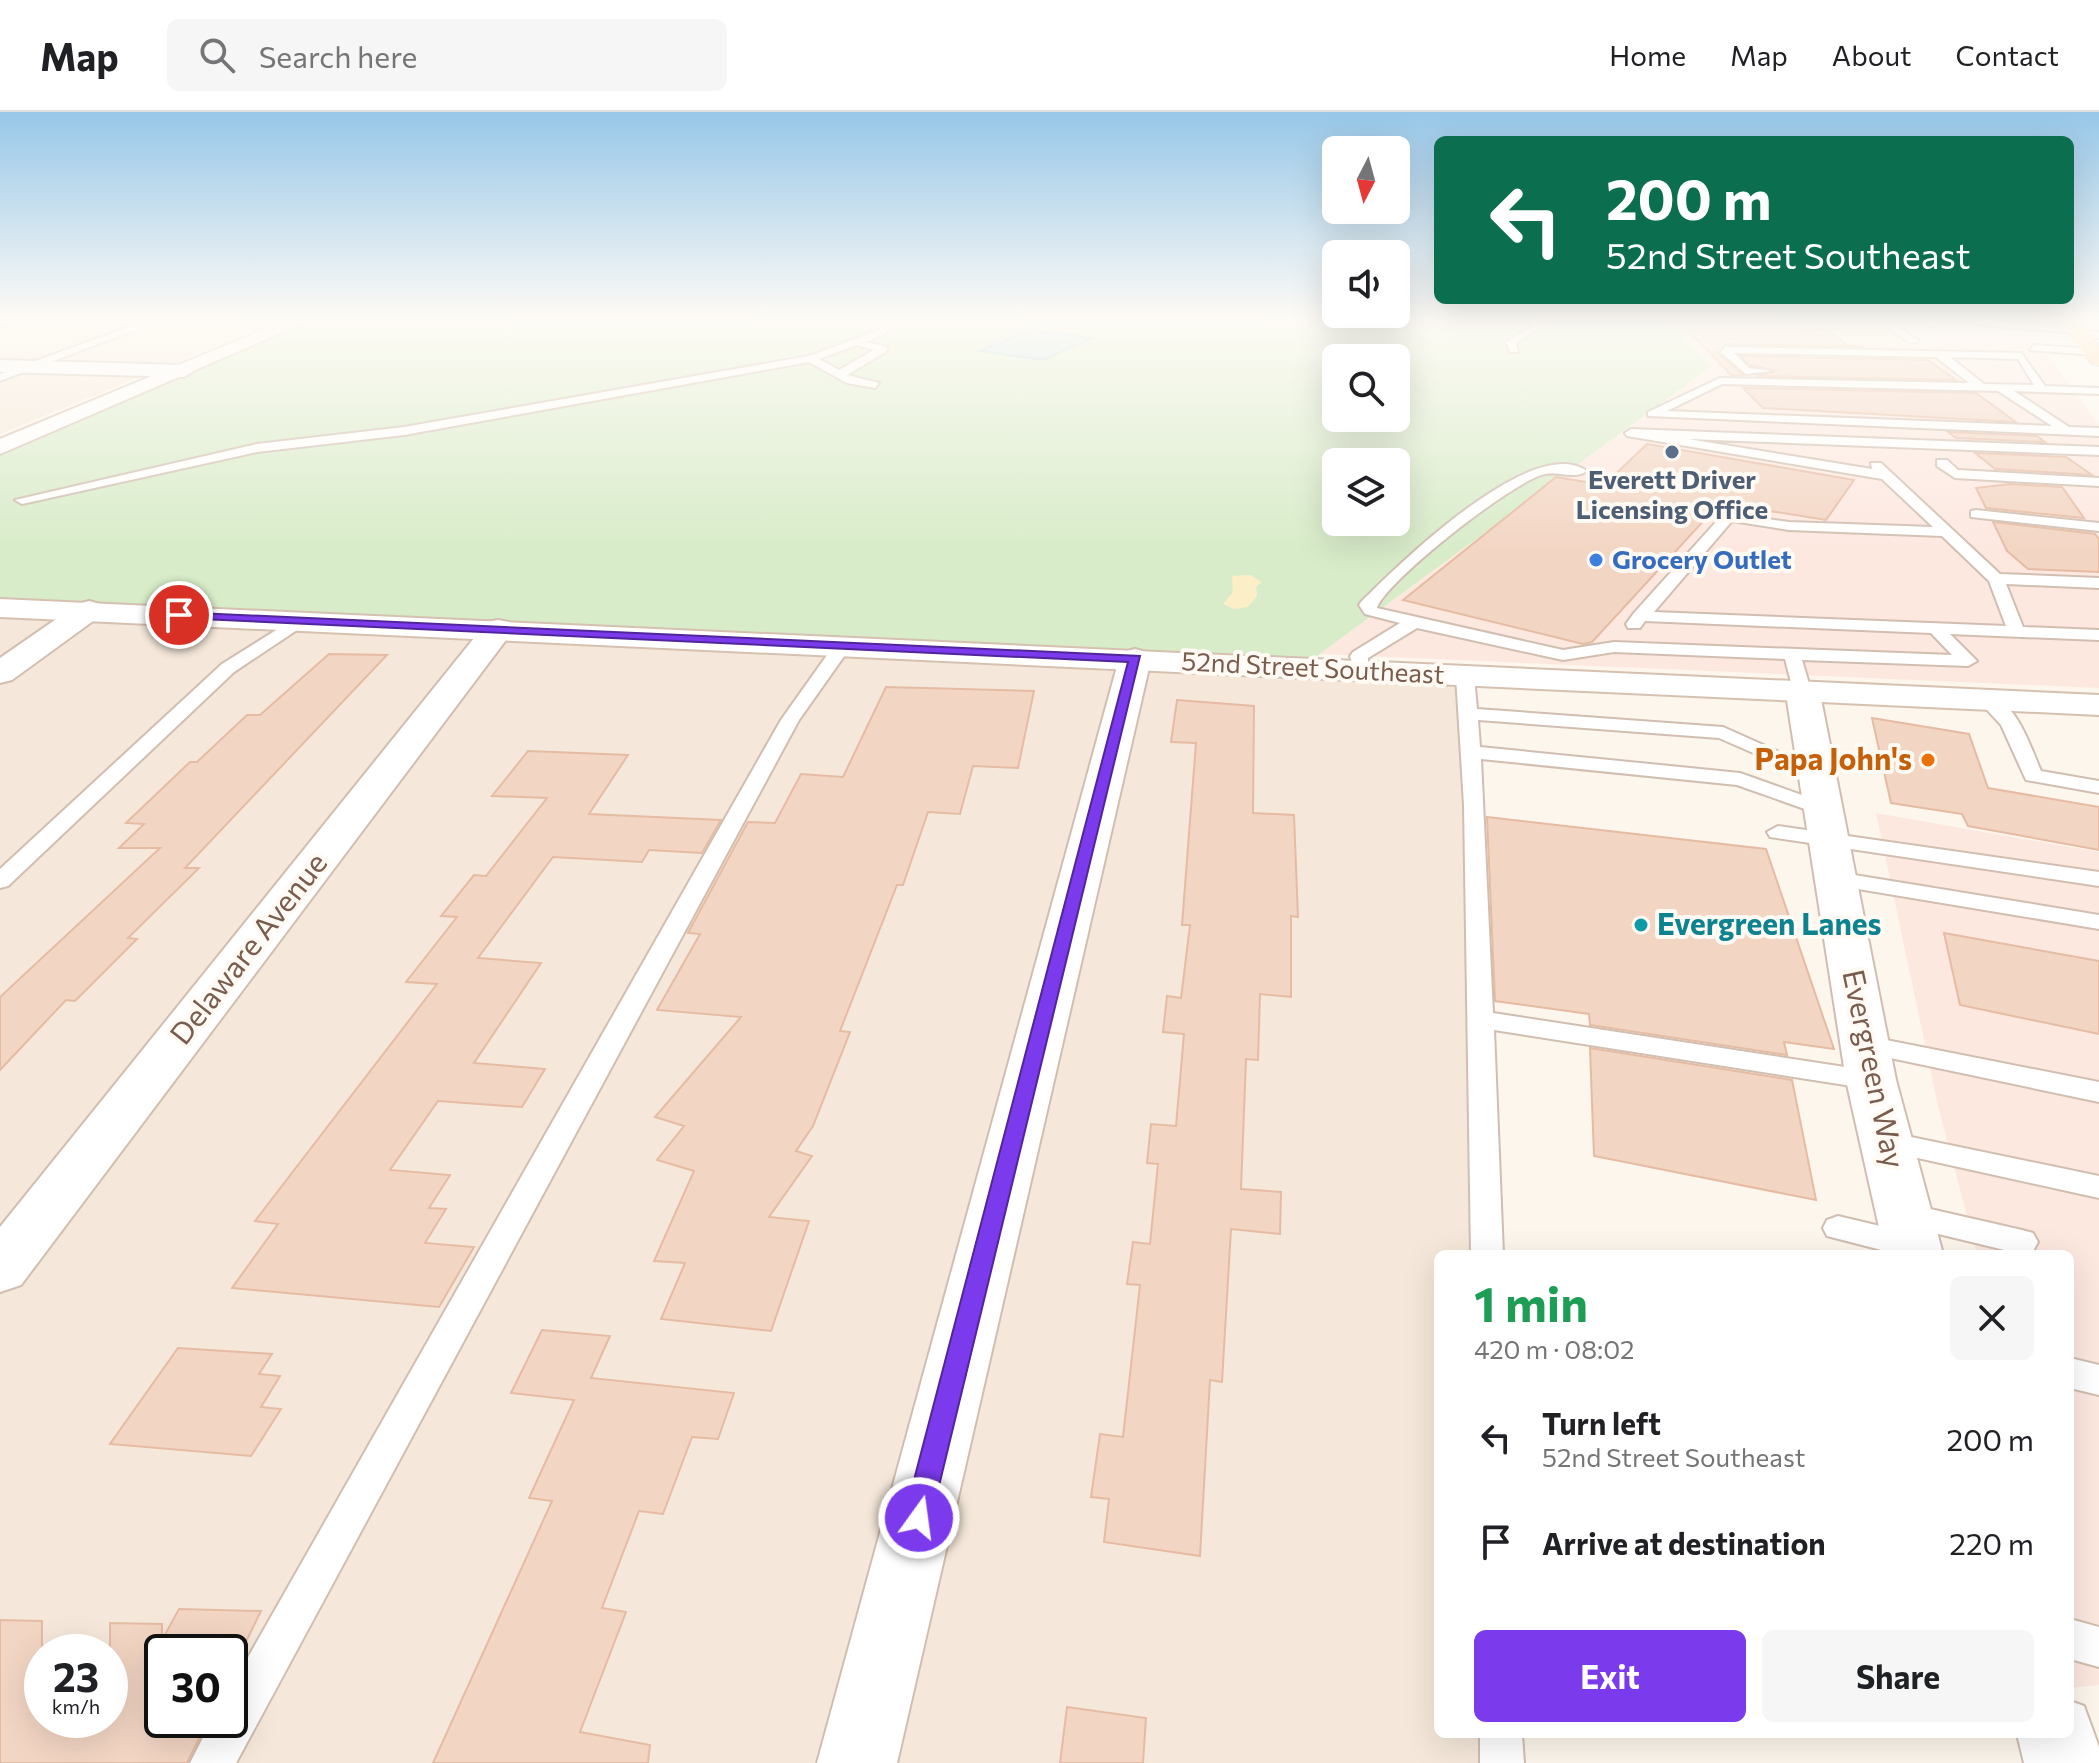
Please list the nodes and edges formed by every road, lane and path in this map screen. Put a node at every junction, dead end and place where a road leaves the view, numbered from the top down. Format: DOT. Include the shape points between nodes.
graph roads {
  1 [pos="121,397"];
  2 [pos="596,397"];
  3 [pos="1687,397"];
  4 [pos="2015,397"];
  5 [pos="2066,430"];
  6 [pos="2099,432"];
  7 [pos="1850,442"];
  8 [pos="0,447"];
  9 [pos="2097,454"];
  10 [pos="1942,463"];
  11 [pos="1580,471"];
  12 [pos="1888,476"];
  13 [pos="2099,482"];
  14 [pos="22,500"];
  15 [pos="1976,514"];
  16 [pos="2099,527"];
  17 [pos="1947,532"];
  18 [pos="1996,579"];
  19 [pos="2099,583"];
  20 [pos="0,608"];
  21 [pos="89,610"];
  22 [pos="1640,616"];
  23 [pos="300,620"];
  24 [pos="1414,622"];
  25 [pos="498,629"];
  26 [pos="1936,629"];
  27 [pos="2017,632"];
  28 [pos="2099,635"];
  29 [pos="843,645"];
  30 [pos="1614,647"];
  31 [pos="1135,659"];
  32 [pos="1362,670"];
  33 [pos="0,673"];
  34 [pos="1798,674"];
  35 [pos="1465,676"];
  36 [pos="1987,700"];
  37 [pos="2099,705"];
  38 [pos="1469,714"];
  39 [pos="1471,752"];
  40 [pos="2099,787"];
  41 [pos="1826,825"];
  42 [pos="1778,832"];
  43 [pos="2099,879"];
  44 [pos="0,881"];
  45 [pos="2099,922"];
  46 [pos="1480,1019"];
  47 [pos="1868,1062"];
  48 [pos="2099,1092"];
  49 [pos="1887,1142"];
  50 [pos="2099,1187"];
  51 [pos="1838,1228"];
  52 [pos="1910,1238"];
  53 [pos="2022,1242"];
  54 [pos="1487,1250"];
  55 [pos="0,1269"];
  56 [pos="2074,1640"];
  57 [pos="2099,1647"];
  58 [pos="1501,1738"];
  59 [pos="2057,1738"];
  60 [pos="212,1763"];
  61 [pos="857,1763"];
  62 [pos="1502,1763"];
  63 [pos="2064,1763"];
  1 -- 8 [label="street"];
  2 -- 14 [label="lane" via="404,431 257,448"];
  3 -- 5 [label="lane" via="1652,414"];
  4 -- 5 [label="lane"];
  5 -- 6 [label="lane"];
  7 -- 9 [label="lane"];
  7 -- 12 [label="lane"];
  7 -- 12 [label="lane" via="1631,433"];
  10 -- 13 [label="lane" via="1955,474"];
  11 -- 24 [label="lane" via="1542,470 1513,484 1428,544 1367,605 1371,611"];
  12 -- 17 [label="lane"];
  15 -- 16 [label="lane"];
  17 -- 18 [label="lane"];
  17 -- 22 [label="lane" via="1789,526 1729,516"];
  18 -- 19 [label="lane"];
  18 -- 27 [label="lane"];
  20 -- 21 [label="street, 52nd Street Southeast"];
  21 -- 23 [label="street, 52nd Street Southeast"];
  21 -- 33 [label="street"];
  22 -- 26 [label="lane"];
  22 -- 30 [label="lane"];
  23 -- 25 [label="street, 52nd Street Southeast"];
  23 -- 44 [label="lane" via="228,668"];
  24 -- 30 [label="lane" via="1563,655"];
  24 -- 32 [label="lane" via="1359,656"];
  25 -- 29 [label="street, 52nd Street Southeast"];
  25 -- 55 [label="street, Delaware Avenue"];
  26 -- 27 [label="lane"];
  26 -- 34 [label="lane" via="1968,661"];
  27 -- 28 [label="lane"];
  29 -- 31 [label="street, 52nd Street Southeast"];
  29 -- 60 [label="lane" via="790,720"];
  30 -- 34 [label="lane"];
  31 -- 32 [label="street, 52nd Street Southeast"];
  31 -- 61 [label="street"];
  32 -- 35 [label="street, 52nd Street Southeast"];
  34 -- 35 [label="street, 52nd Street Southeast"];
  34 -- 36 [label="street, 52nd Street Southeast"];
  34 -- 41 [label="street, Evergreen Way"];
  35 -- 38 [label="lane"];
  36 -- 37 [label="street, 52nd Street Southeast"];
  36 -- 40 [label="lane" via="2010,723 2033,776"];
  38 -- 39 [label="lane"];
  38 -- 41 [label="lane" via="1723,733"];
  39 -- 41 [label="lane" via="1740,779"];
  39 -- 46 [label="lane"];
  41 -- 42 [label="lane"];
  41 -- 43 [label="lane"];
  41 -- 45 [label="lane"];
  41 -- 47 [label="street, Evergreen Way"];
  46 -- 47 [label="lane"];
  46 -- 54 [label="lane"];
  47 -- 48 [label="lane"];
  47 -- 49 [label="street, Evergreen Way"];
  49 -- 50 [label="lane"];
  49 -- 52 [label="street, Evergreen Way"];
  51 -- 52 [label="lane"];
  52 -- 53 [label="lane"];
  56 -- 57 [label="lane"];
  58 -- 62 [label="lane"];
  59 -- 63 [label="street"];
}
